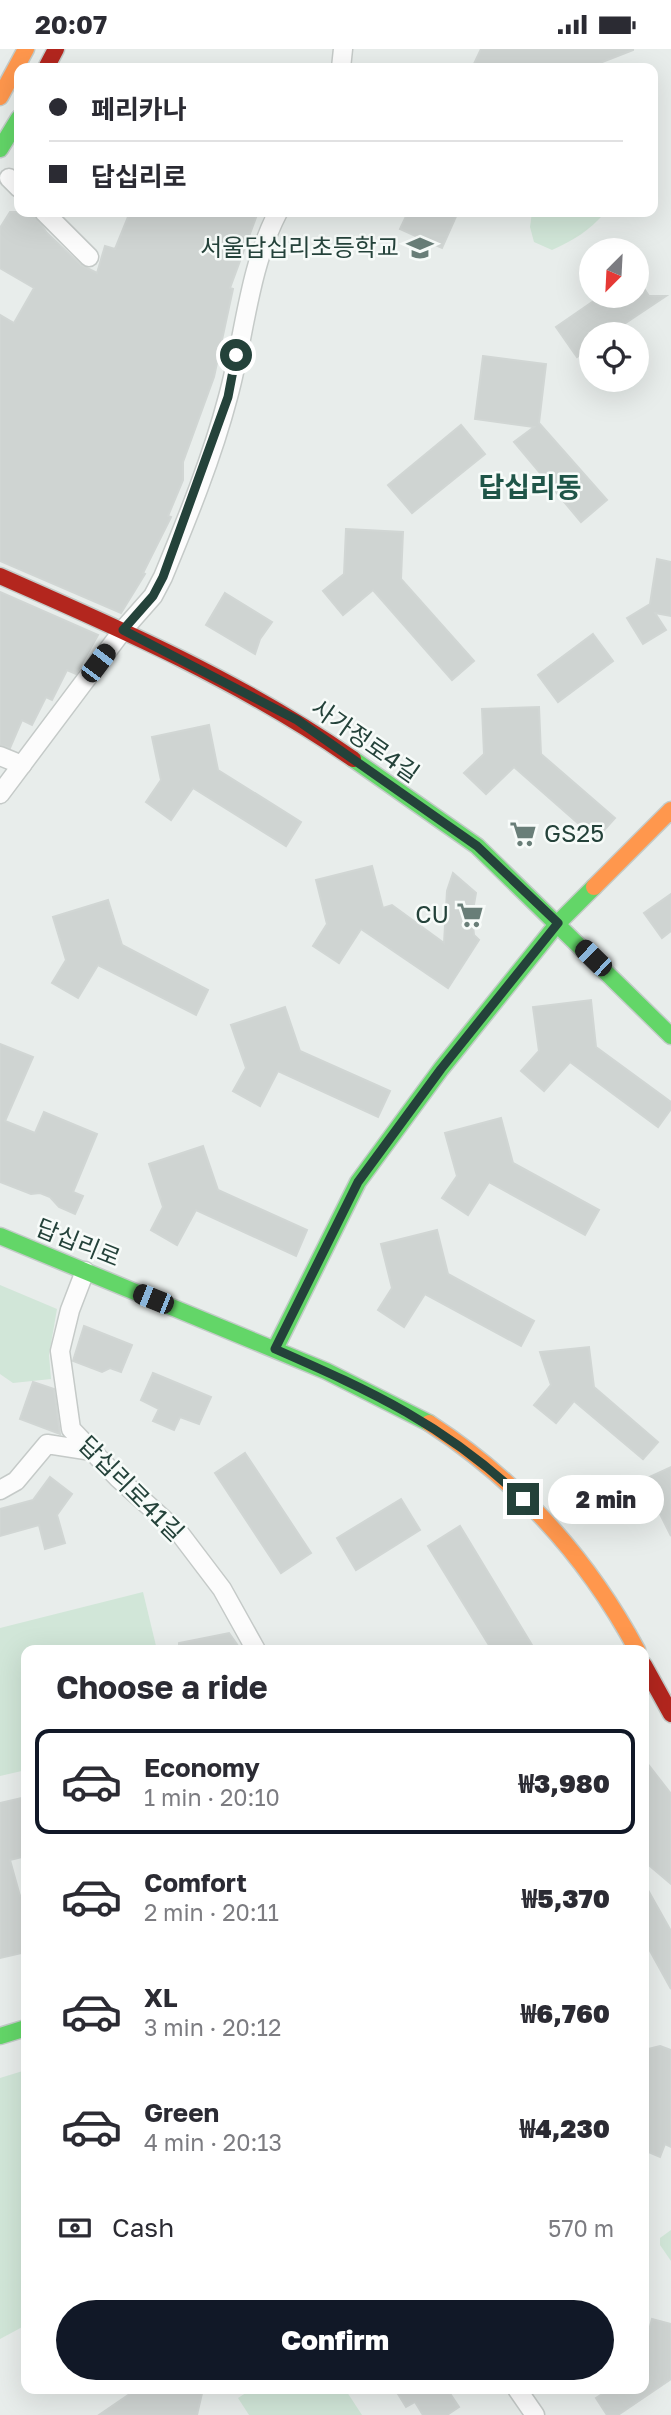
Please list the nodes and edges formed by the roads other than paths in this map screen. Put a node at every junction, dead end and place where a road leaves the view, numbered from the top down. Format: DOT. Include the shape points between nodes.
graph roads {
  1 [pos="14,71"];
  2 [pos="0,97"];
  3 [pos="14,126"];
  4 [pos="0,149"];
  5 [pos="49,217"];
  6 [pos="276,217"];
  7 [pos="89,257"];
  8 [pos="0,576"];
  9 [pos="123,630"];
  10 [pos="0,756"];
  11 [pos="22,765"];
  12 [pos="0,794"];
  13 [pos="671,810"];
  14 [pos="558,923"];
  15 [pos="671,1036"];
  16 [pos="0,1236"];
  17 [pos="85,1271"];
  18 [pos="275,1349"];
  19 [pos="92,1451"];
  20 [pos="0,1490"];
  21 [pos="253,1645"];
  22 [pos="634,1645"];
  23 [pos="649,1672"];
  24 [pos="666,1697"];
  25 [pos="649,1706"];
  26 [pos="671,1714"];
  27 [pos="671,1732"];
  28 [pos="21,2030"];
  29 [pos="0,2036"];
  30 [pos="520,2394"];
  31 [pos="535,2415"];
  1 -- 2 [label="street"];
  3 -- 4 [label="street"];
  5 -- 7 [label="street"];
  6 -- 9 [label="street" via="250,290 228,397 179,537 153,596"];
  8 -- 9 [label="street, 사가정로4길"];
  9 -- 11 [label="street"];
  9 -- 14 [label="street, 사가정로4길" via="297,720 477,846"];
  10 -- 11 [label="street"];
  11 -- 12 [label="street"];
  13 -- 14 [label="street"];
  14 -- 15 [label="street, 사가정로4길"];
  14 -- 18 [label="street" via="358,1182"];
  16 -- 17 [label="street, 답십리로"];
  17 -- 18 [label="street, 답십리로"];
  17 -- 19 [label="street, 답십리로41길" via="60,1351 71,1429"];
  18 -- 22 [label="street, 답십리로" via="425,1420 477,1458 523,1499 585,1567"];
  19 -- 20 [label="street" via="47,1444 16,1481"];
  19 -- 21 [label="street, 답십리로41길" via="181,1535 222,1589"];
  23 -- 24 [label="street"];
  24 -- 25 [label="street"];
  24 -- 26 [label="street"];
  24 -- 27 [label="street"];
  28 -- 29 [label="street"];
  30 -- 31 [label="street"];
}
